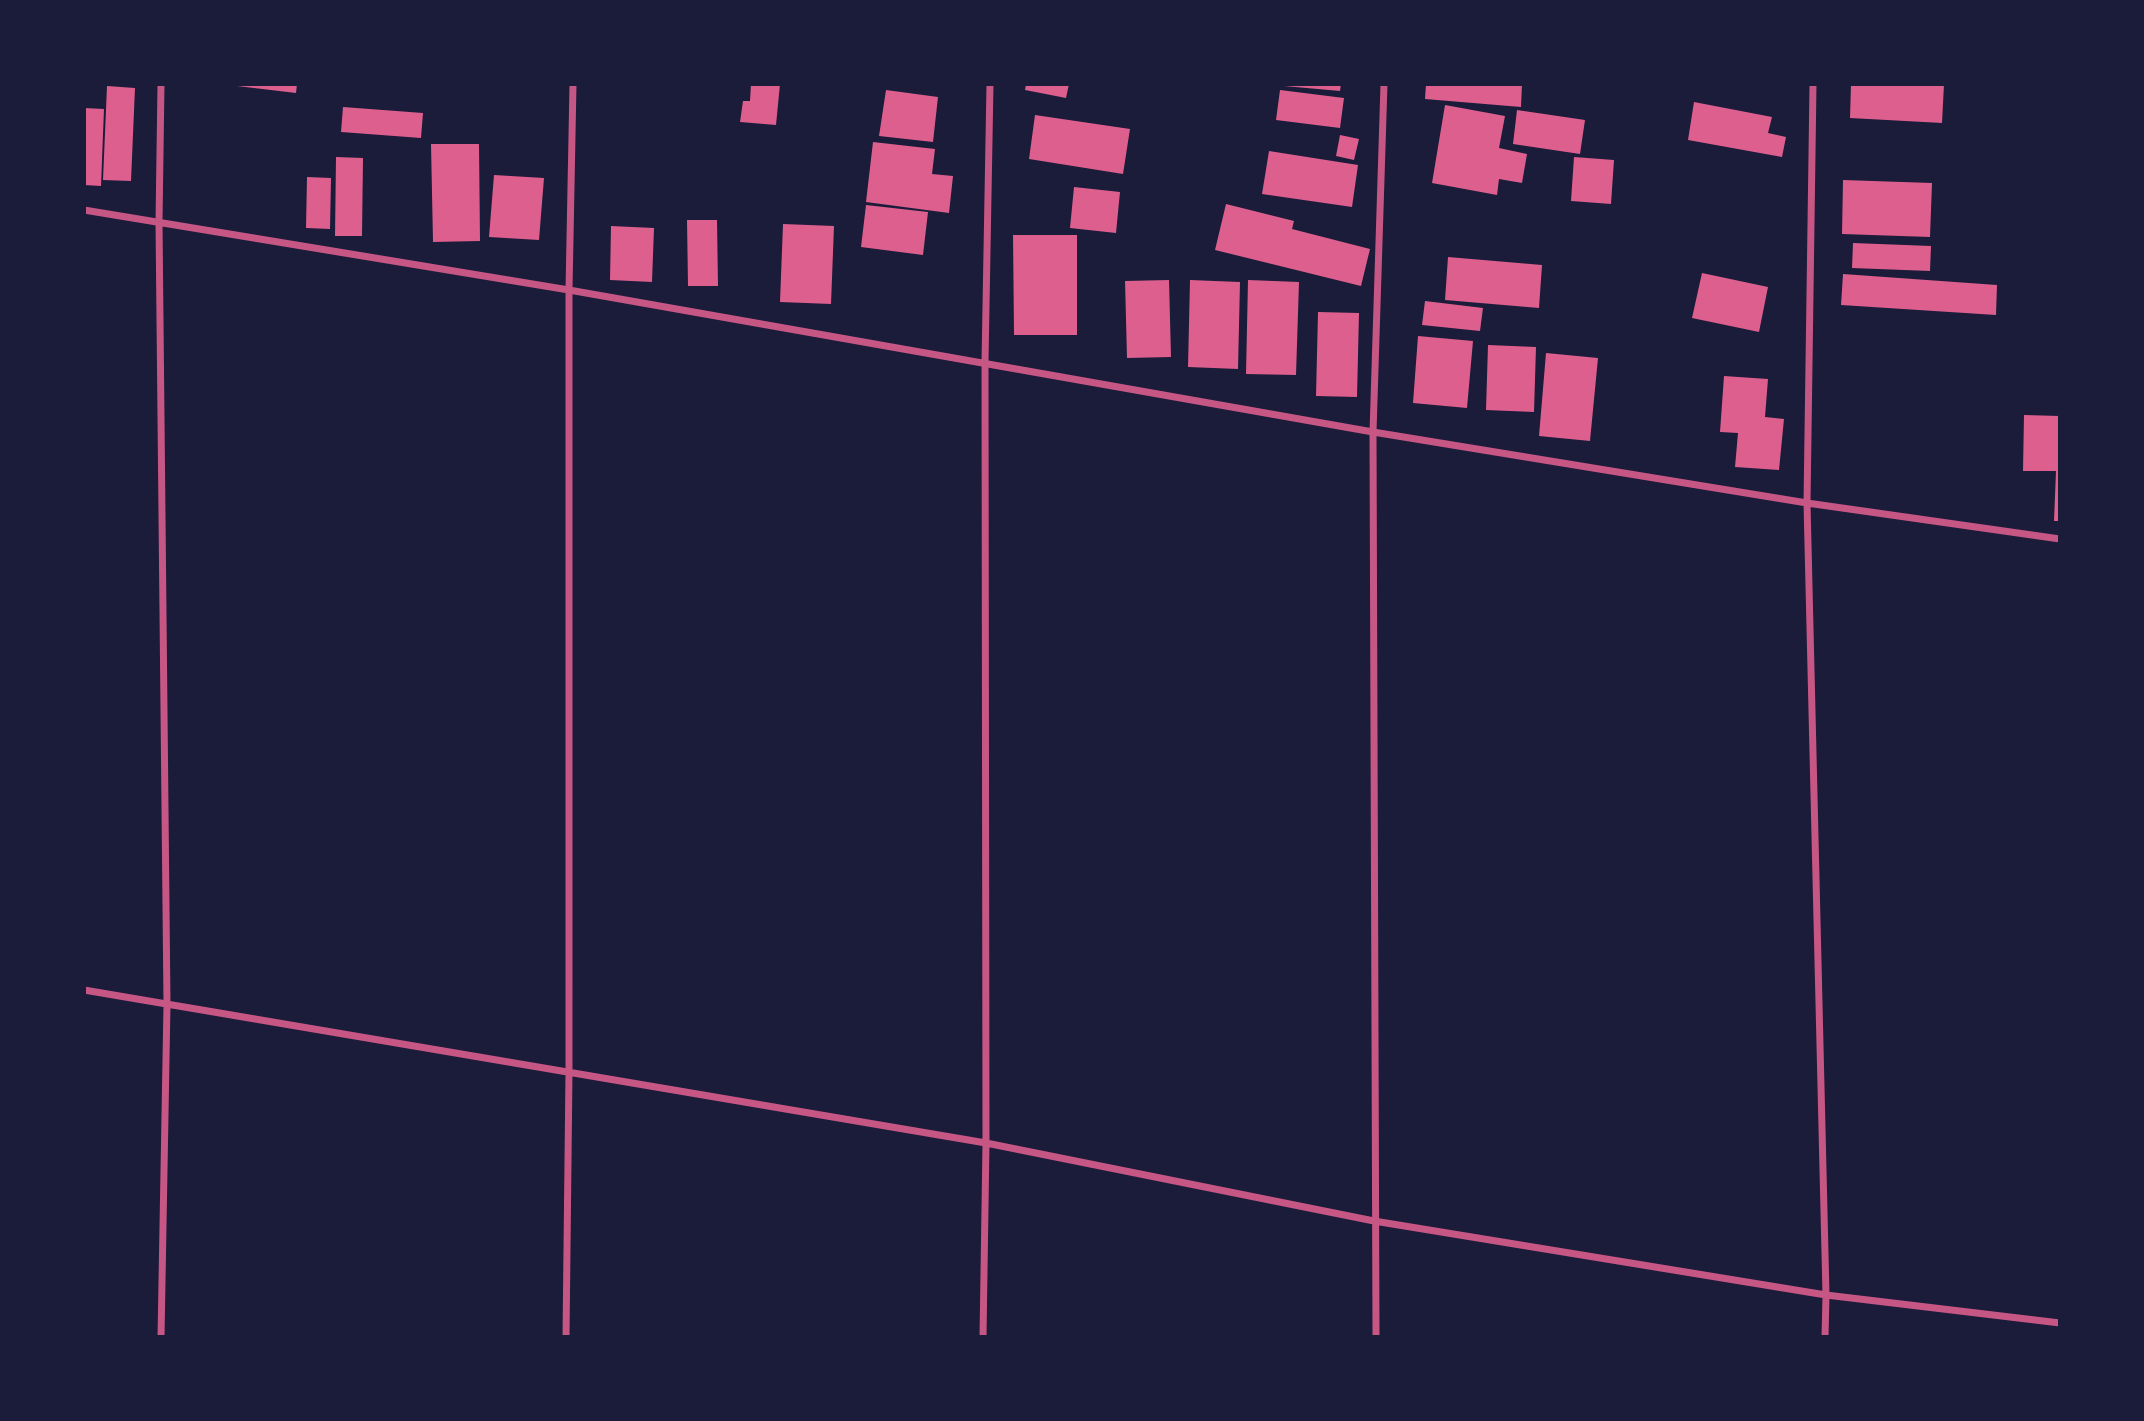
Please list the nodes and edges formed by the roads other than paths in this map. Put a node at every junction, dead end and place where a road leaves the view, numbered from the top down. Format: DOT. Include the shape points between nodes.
graph roads {
  1 [pos="161,84"];
  2 [pos="573,84"];
  3 [pos="990,84"];
  4 [pos="1384,84"];
  5 [pos="1813,84"];
  6 [pos="84,211"];
  7 [pos="159,222"];
  8 [pos="569,290"];
  9 [pos="985,362"];
  10 [pos="1373,432"];
  11 [pos="1807,503"];
  12 [pos="2060,540"];
  13 [pos="84,990"];
  14 [pos="167,1004"];
  15 [pos="569,1072"];
  16 [pos="986,1143"];
  17 [pos="1374,1221"];
  18 [pos="1825,1295"];
  19 [pos="2060,1323"];
  20 [pos="161,1337"];
  21 [pos="566,1337"];
  22 [pos="983,1337"];
  23 [pos="1376,1337"];
  24 [pos="1825,1337"];
  1 -- 7 [label="street"];
  2 -- 8 [label="street"];
  3 -- 9 [label="street"];
  4 -- 10 [label="street"];
  5 -- 11 [label="street"];
  6 -- 7 [label="street"];
  7 -- 8 [label="street"];
  7 -- 14 [label="street"];
  8 -- 9 [label="street"];
  8 -- 15 [label="street"];
  9 -- 10 [label="street"];
  9 -- 16 [label="street"];
  10 -- 11 [label="street"];
  10 -- 17 [label="street"];
  11 -- 12 [label="street"];
  11 -- 18 [label="street"];
  13 -- 14 [label="street"];
  14 -- 15 [label="street"];
  14 -- 20 [label="street"];
  15 -- 16 [label="street"];
  15 -- 21 [label="street"];
  16 -- 17 [label="street"];
  16 -- 22 [label="street"];
  17 -- 18 [label="street"];
  17 -- 23 [label="street"];
  18 -- 19 [label="street"];
  18 -- 24 [label="street"];
}
